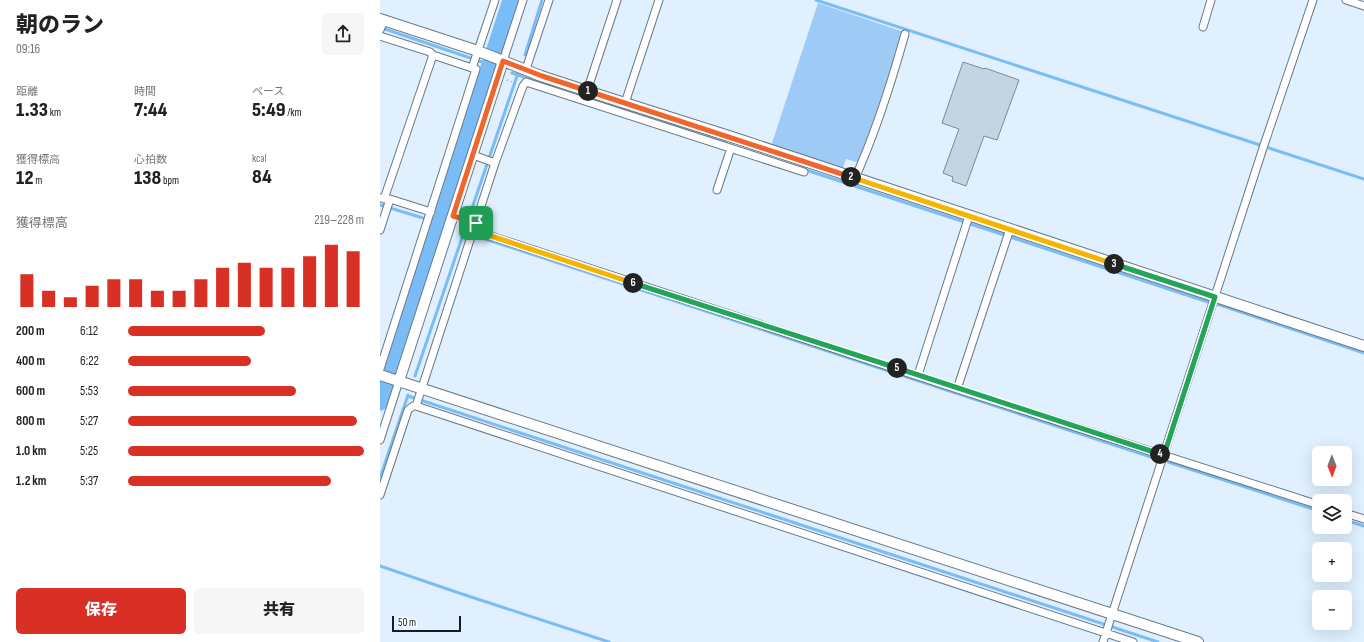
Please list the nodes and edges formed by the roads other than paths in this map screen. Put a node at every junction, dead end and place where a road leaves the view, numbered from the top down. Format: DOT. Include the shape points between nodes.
graph roads {
  1 [pos="495,0"];
  2 [pos="523,0"];
  3 [pos="549,0"];
  4 [pos="617,0"];
  5 [pos="659,0"];
  6 [pos="1211,0"];
  7 [pos="1313,0"];
  8 [pos="1346,0"];
  9 [pos="1364,6"];
  10 [pos="1202,27"];
  11 [pos="381,29"];
  12 [pos="905,34"];
  13 [pos="433,55"];
  14 [pos="477,59"];
  15 [pos="501,60"];
  16 [pos="527,76"];
  17 [pos="587,91"];
  18 [pos="621,106"];
  19 [pos="730,144"];
  20 [pos="473,155"];
  21 [pos="781,160"];
  22 [pos="491,161"];
  23 [pos="804,172"];
  24 [pos="855,178"];
  25 [pos="717,190"];
  26 [pos="386,202"];
  27 [pos="431,212"];
  28 [pos="453,216"];
  29 [pos="968,220"];
  30 [pos="471,228"];
  31 [pos="380,230"];
  32 [pos="1009,234"];
  33 [pos="1215,297"];
  34 [pos="1364,346"];
  35 [pos="380,369"];
  36 [pos="380,375"];
  37 [pos="918,375"];
  38 [pos="399,381"];
  39 [pos="957,389"];
  40 [pos="419,398"];
  41 [pos="380,440"];
  42 [pos="1164,455"];
  43 [pos="380,495"];
  44 [pos="1312,503"];
  45 [pos="1352,515"];
  46 [pos="1364,519"];
  47 [pos="1111,618"];
  48 [pos="1107,632"];
  49 [pos="1103,642"];
  50 [pos="1133,642"];
  51 [pos="1198,642"];
  1 -- 14 [label="street"];
  2 -- 15 [label="street"];
  3 -- 16 [label="street"];
  4 -- 17 [label="street"];
  5 -- 18 [label="street"];
  6 -- 10 [label="street"];
  7 -- 33 [label="street"];
  8 -- 9 [label="street"];
  11 -- 13 [label="street"];
  11 -- 14 [label="street"];
  12 -- 24 [label="street" via="889,92 869,149"];
  13 -- 14 [label="street"];
  13 -- 26 [label="street"];
  14 -- 15 [label="street"];
  14 -- 27 [label="street"];
  15 -- 16 [label="street"];
  15 -- 20 [label="street"];
  16 -- 17 [label="street"];
  16 -- 18 [label="street"];
  16 -- 22 [label="street"];
  17 -- 18 [label="street"];
  18 -- 19 [label="street"];
  19 -- 21 [label="street"];
  19 -- 25 [label="street"];
  20 -- 22 [label="street"];
  20 -- 28 [label="street"];
  21 -- 23 [label="street"];
  21 -- 24 [label="street"];
  22 -- 30 [label="street"];
  24 -- 29 [label="street"];
  26 -- 27 [label="street"];
  26 -- 31 [label="street"];
  27 -- 35 [label="street"];
  28 -- 30 [label="street"];
  28 -- 38 [label="street"];
  29 -- 32 [label="street"];
  29 -- 37 [label="street"];
  30 -- 37 [label="street"];
  30 -- 40 [label="street"];
  32 -- 33 [label="street"];
  32 -- 39 [label="street"];
  33 -- 34 [label="street"];
  33 -- 42 [label="street"];
  36 -- 38 [label="street"];
  37 -- 39 [label="street"];
  38 -- 40 [label="street"];
  38 -- 41 [label="street"];
  39 -- 42 [label="street"];
  40 -- 43 [label="street" via="408,410"];
  40 -- 47 [label="street"];
  40 -- 48 [label="street"];
  42 -- 44 [label="street"];
  42 -- 47 [label="street"];
  45 -- 46 [label="street"];
  47 -- 48 [label="street"];
  47 -- 51 [label="street"];
  48 -- 49 [label="street"];
  48 -- 50 [label="street"];
}
